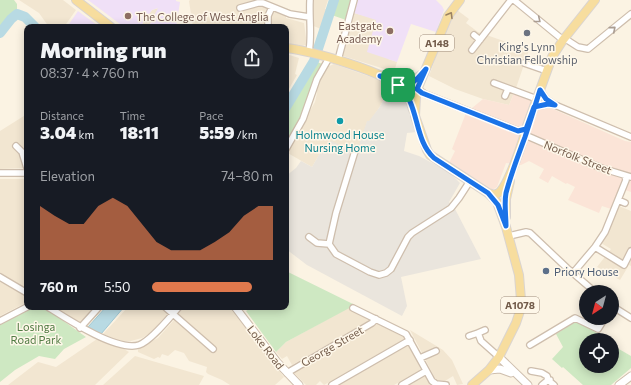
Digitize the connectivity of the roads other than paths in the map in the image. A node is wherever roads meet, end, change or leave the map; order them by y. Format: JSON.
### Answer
{"nodes":[{"id":1,"x":76,"y":0,"type":"edge"},
{"id":2,"x":310,"y":0,"type":"edge"},
{"id":3,"x":354,"y":0,"type":"edge"},
{"id":4,"x":512,"y":0,"type":"edge"},
{"id":5,"x":459,"y":1,"type":"edge"},
{"id":6,"x":593,"y":1,"type":"edge"},
{"id":7,"x":272,"y":7,"type":"junction"},
{"id":8,"x":240,"y":8,"type":"dead end"},
{"id":9,"x":631,"y":14,"type":"edge"},
{"id":10,"x":309,"y":17,"type":"junction"},
{"id":11,"x":107,"y":24,"type":"edge"},
{"id":12,"x":268,"y":24,"type":"edge"},
{"id":13,"x":474,"y":35,"type":"dead end"},
{"id":14,"x":564,"y":39,"type":"junction"},
{"id":15,"x":480,"y":40,"type":"junction"},
{"id":16,"x":289,"y":49,"type":"edge"},
{"id":17,"x":472,"y":50,"type":"dead end"},
{"id":18,"x":309,"y":52,"type":"junction"},
{"id":19,"x":329,"y":58,"type":"junction"},
{"id":20,"x":338,"y":60,"type":"junction"},
{"id":21,"x":524,"y":63,"type":"dead end"},
{"id":22,"x":426,"y":69,"type":"junction"},
{"id":23,"x":547,"y":71,"type":"junction"},
{"id":24,"x":380,"y":76,"type":"junction"},
{"id":25,"x":494,"y":83,"type":"dead end"},
{"id":26,"x":508,"y":88,"type":"junction"},
{"id":27,"x":417,"y":89,"type":"junction"},
{"id":28,"x":540,"y":90,"type":"junction"},
{"id":29,"x":505,"y":96,"type":"dead end"},
{"id":30,"x":536,"y":103,"type":"junction"},
{"id":31,"x":555,"y":105,"type":"junction"},
{"id":32,"x":415,"y":116,"type":"junction"},
{"id":33,"x":526,"y":132,"type":"junction"},
{"id":34,"x":631,"y":137,"type":"edge"},
{"id":35,"x":289,"y":144,"type":"edge"},
{"id":36,"x":16,"y":146,"type":"dead end"},
{"id":37,"x":355,"y":151,"type":"dead end"},
{"id":38,"x":24,"y":158,"type":"edge"},
{"id":39,"x":513,"y":167,"type":"junction"},
{"id":40,"x":0,"y":173,"type":"edge"},
{"id":41,"x":24,"y":173,"type":"edge"},
{"id":42,"x":625,"y":176,"type":"junction"},
{"id":43,"x":631,"y":177,"type":"edge"},
{"id":44,"x":470,"y":181,"type":"junction"},
{"id":45,"x":488,"y":193,"type":"junction"},
{"id":46,"x":618,"y":200,"type":"junction"},
{"id":47,"x":625,"y":203,"type":"dead end"},
{"id":48,"x":506,"y":226,"type":"junction"},
{"id":49,"x":509,"y":236,"type":"junction"},
{"id":50,"x":309,"y":238,"type":"dead end"},
{"id":51,"x":328,"y":244,"type":"junction"},
{"id":52,"x":595,"y":247,"type":"junction"},
{"id":53,"x":631,"y":251,"type":"edge"},
{"id":54,"x":572,"y":273,"type":"junction"},
{"id":55,"x":0,"y":277,"type":"edge"},
{"id":56,"x":587,"y":285,"type":"edge"},
{"id":57,"x":24,"y":291,"type":"edge"},
{"id":58,"x":353,"y":308,"type":"dead end"},
{"id":59,"x":24,"y":309,"type":"edge"},
{"id":60,"x":53,"y":310,"type":"edge"},
{"id":61,"x":96,"y":310,"type":"edge"},
{"id":62,"x":168,"y":310,"type":"edge"},
{"id":63,"x":176,"y":310,"type":"edge"},
{"id":64,"x":237,"y":310,"type":"edge"},
{"id":65,"x":619,"y":310,"type":"edge"},
{"id":66,"x":173,"y":314,"type":"junction"},
{"id":67,"x":631,"y":318,"type":"edge"},
{"id":68,"x":376,"y":319,"type":"junction"},
{"id":69,"x":579,"y":320,"type":"edge"},
{"id":70,"x":0,"y":321,"type":"edge"},
{"id":71,"x":590,"y":325,"type":"edge"},
{"id":72,"x":600,"y":325,"type":"edge"},
{"id":73,"x":80,"y":328,"type":"junction"},
{"id":74,"x":485,"y":330,"type":"dead end"},
{"id":75,"x":478,"y":333,"type":"junction"},
{"id":76,"x":469,"y":336,"type":"dead end"},
{"id":77,"x":410,"y":340,"type":"junction"},
{"id":78,"x":530,"y":345,"type":"dead end"},
{"id":79,"x":213,"y":350,"type":"dead end"},
{"id":80,"x":436,"y":351,"type":"dead end"},
{"id":81,"x":499,"y":357,"type":"junction"},
{"id":82,"x":420,"y":358,"type":"junction"},
{"id":83,"x":489,"y":370,"type":"junction"},
{"id":84,"x":426,"y":371,"type":"junction"},
{"id":85,"x":531,"y":371,"type":"dead end"},
{"id":86,"x":287,"y":373,"type":"junction"},
{"id":87,"x":631,"y":376,"type":"edge"},
{"id":88,"x":518,"y":377,"type":"junction"},
{"id":89,"x":551,"y":382,"type":"edge"},
{"id":90,"x":299,"y":385,"type":"edge"},
{"id":91,"x":332,"y":385,"type":"edge"},
{"id":92,"x":402,"y":385,"type":"edge"},
{"id":93,"x":446,"y":385,"type":"edge"},
{"id":94,"x":472,"y":385,"type":"edge"},
{"id":95,"x":528,"y":385,"type":"edge"},
{"id":96,"x":542,"y":385,"type":"edge"},
{"id":97,"x":619,"y":385,"type":"edge"}],
"edges":[{"from":1,"to":11,"type":"main road"},
{"from":2,"to":10,"type":"street"},
{"from":3,"to":20,"type":"street"},
{"from":4,"to":14,"type":"street","one_way":true},
{"from":4,"to":15,"type":"street"},
{"from":22,"to":5,"type":"main road","number":"A148","one_way":true},
{"from":6,"to":14,"type":"main road"},
{"from":7,"to":8,"type":"street"},
{"from":7,"to":10,"type":"street"},
{"from":7,"to":12,"type":"street"},
{"from":14,"to":9,"type":"street","one_way":true},
{"from":10,"to":18,"type":"street"},
{"from":13,"to":15,"type":"street"},
{"from":14,"to":23,"type":"main road"},
{"from":15,"to":17,"type":"street"},
{"from":16,"to":18,"type":"main road","number":"A148"},
{"from":18,"to":19,"type":"main road","number":"A148"},
{"from":19,"to":20,"type":"main road","number":"A148"},
{"from":19,"to":35,"type":"street"},
{"from":20,"to":24,"type":"main road","number":"A148"},
{"from":21,"to":23,"type":"street"},
{"from":22,"to":24,"type":"main road","number":"A148"},
{"from":22,"to":27,"type":"main road","number":"A148"},
{"from":23,"to":28,"type":"main road"},
{"from":24,"to":32,"type":"main road","number":"A148"},
{"from":25,"to":26,"type":"street"},
{"from":26,"to":29,"type":"street"},
{"from":26,"to":30,"type":"street"},
{"from":27,"to":32,"type":"main road","number":"A148"},
{"from":27,"to":33,"type":"street","name":"Norfolk Street"},
{"from":28,"to":30,"type":"main road"},
{"from":28,"to":31,"type":"street"},
{"from":30,"to":31,"type":"street"},
{"from":30,"to":33,"type":"main road"},
{"from":31,"to":34,"type":"street"},
{"from":32,"to":44,"type":"main road","number":"A148"},
{"from":33,"to":39,"type":"main road"},
{"from":33,"to":42,"type":"street","name":"Norfolk Street"},
{"from":36,"to":38,"type":"street"},
{"from":37,"to":51,"type":"street"},
{"from":39,"to":45,"type":"main road"},
{"from":39,"to":48,"type":"main road"},
{"from":40,"to":41,"type":"street"},
{"from":42,"to":43,"type":"street","name":"Norfolk Street"},
{"from":42,"to":46,"type":"street"},
{"from":44,"to":45,"type":"main road","number":"A148"},
{"from":44,"to":51,"type":"street"},
{"from":45,"to":48,"type":"main road","number":"A1078"},
{"from":46,"to":47,"type":"street"},
{"from":46,"to":52,"type":"street"},
{"from":48,"to":49,"type":"main road","number":"A1078"},
{"from":49,"to":54,"type":"street"},
{"from":49,"to":81,"type":"main road","number":"A1078"},
{"from":50,"to":51,"type":"street"},
{"from":52,"to":53,"type":"street"},
{"from":52,"to":54,"type":"street"},
{"from":54,"to":56,"type":"street"},
{"from":55,"to":57,"type":"street"},
{"from":58,"to":68,"type":"street"},
{"from":59,"to":70,"type":"street"},
{"from":60,"to":73,"type":"street"},
{"from":61,"to":73,"type":"street"},
{"from":62,"to":66,"type":"street"},
{"from":63,"to":66,"type":"street"},
{"from":64,"to":86,"type":"street","name":"Loke Road"},
{"from":65,"to":67,"type":"street"},
{"from":66,"to":73,"type":"street"},
{"from":66,"to":79,"type":"street"},
{"from":68,"to":77,"type":"street"},
{"from":68,"to":86,"type":"street","name":"George Street"},
{"from":69,"to":78,"type":"street"},
{"from":71,"to":72,"type":"street"},
{"from":74,"to":75,"type":"street"},
{"from":75,"to":76,"type":"street"},
{"from":75,"to":81,"type":"street"},
{"from":77,"to":82,"type":"street"},
{"from":77,"to":91,"type":"street"},
{"from":80,"to":82,"type":"street"},
{"from":81,"to":83,"type":"main road","number":"A1078"},
{"from":81,"to":88,"type":"street"},
{"from":82,"to":84,"type":"street"},
{"from":83,"to":88,"type":"street"},
{"from":83,"to":94,"type":"main road","number":"A1078"},
{"from":84,"to":92,"type":"street"},
{"from":84,"to":93,"type":"street"},
{"from":85,"to":89,"type":"street"},
{"from":86,"to":90,"type":"street","name":"Loke Road"},
{"from":87,"to":97,"type":"street"},
{"from":88,"to":95,"type":"street"},
{"from":89,"to":96,"type":"street"}]}
